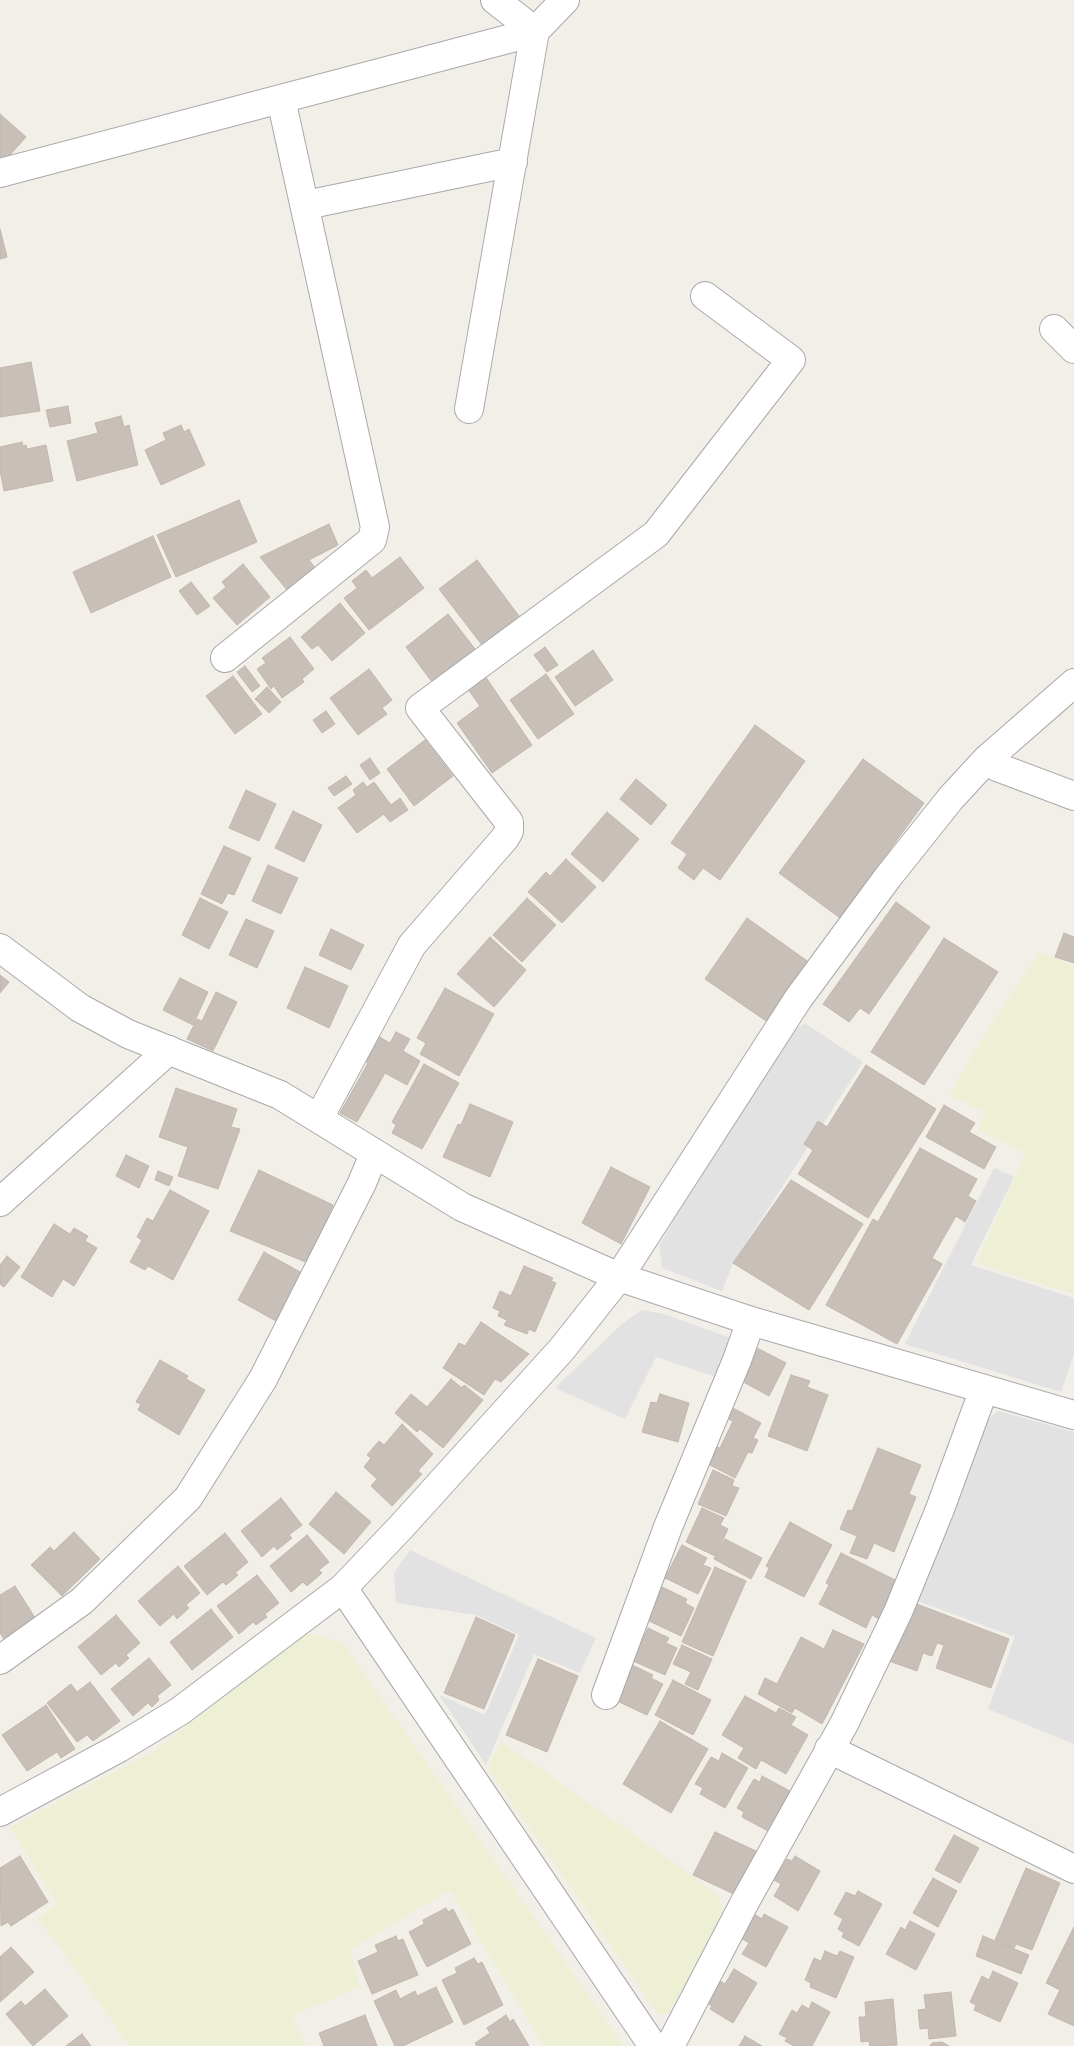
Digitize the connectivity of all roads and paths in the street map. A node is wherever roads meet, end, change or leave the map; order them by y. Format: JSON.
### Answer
{"nodes":[{"id":1,"x":495,"y":0,"type":"edge"},
{"id":2,"x":565,"y":0,"type":"edge"},
{"id":3,"x":535,"y":31,"type":"junction"},
{"id":4,"x":281,"y":99,"type":"junction"},
{"id":5,"x":513,"y":162,"type":"junction"},
{"id":6,"x":0,"y":173,"type":"edge"},
{"id":7,"x":306,"y":205,"type":"junction"},
{"id":8,"x":705,"y":296,"type":"dead end"},
{"id":9,"x":1054,"y":329,"type":"dead end"},
{"id":10,"x":1074,"y":349,"type":"edge"},
{"id":11,"x":469,"y":409,"type":"dead end"},
{"id":12,"x":225,"y":658,"type":"dead end"},
{"id":13,"x":1074,"y":683,"type":"edge"},
{"id":14,"x":987,"y":759,"type":"junction"},
{"id":15,"x":1074,"y":796,"type":"edge"},
{"id":16,"x":0,"y":948,"type":"edge"},
{"id":17,"x":169,"y":1050,"type":"junction"},
{"id":18,"x":319,"y":1118,"type":"junction"},
{"id":19,"x":374,"y":1154,"type":"junction"},
{"id":20,"x":0,"y":1202,"type":"edge"},
{"id":21,"x":619,"y":1277,"type":"junction"},
{"id":22,"x":751,"y":1320,"type":"junction"},
{"id":23,"x":984,"y":1389,"type":"junction"},
{"id":24,"x":1074,"y":1415,"type":"edge"},
{"id":25,"x":343,"y":1588,"type":"junction"},
{"id":26,"x":0,"y":1660,"type":"edge"},
{"id":27,"x":606,"y":1695,"type":"dead end"},
{"id":28,"x":829,"y":1749,"type":"junction"},
{"id":29,"x":0,"y":1812,"type":"edge"},
{"id":30,"x":1074,"y":1869,"type":"edge"},
{"id":31,"x":653,"y":2046,"type":"edge"},
{"id":32,"x":670,"y":2046,"type":"edge"}],
"edges":[{"from":1,"to":3,"type":"street"},
{"from":2,"to":3,"type":"street"},
{"from":3,"to":4,"type":"street"},
{"from":3,"to":5,"type":"street"},
{"from":4,"to":6,"type":"street"},
{"from":4,"to":7,"type":"street"},
{"from":5,"to":7,"type":"street"},
{"from":5,"to":11,"type":"street"},
{"from":7,"to":12,"type":"street"},
{"from":8,"to":18,"type":"street"},
{"from":9,"to":10,"type":"street"},
{"from":13,"to":14,"type":"street"},
{"from":14,"to":15,"type":"street"},
{"from":14,"to":21,"type":"street"},
{"from":16,"to":17,"type":"street"},
{"from":17,"to":18,"type":"street"},
{"from":17,"to":20,"type":"street"},
{"from":18,"to":19,"type":"street"},
{"from":19,"to":21,"type":"street"},
{"from":19,"to":26,"type":"street"},
{"from":21,"to":22,"type":"street"},
{"from":21,"to":25,"type":"street"},
{"from":22,"to":23,"type":"street"},
{"from":22,"to":27,"type":"street"},
{"from":23,"to":24,"type":"street"},
{"from":23,"to":28,"type":"street"},
{"from":25,"to":29,"type":"street"},
{"from":25,"to":31,"type":"street"},
{"from":28,"to":30,"type":"street"},
{"from":28,"to":32,"type":"street"}]}
